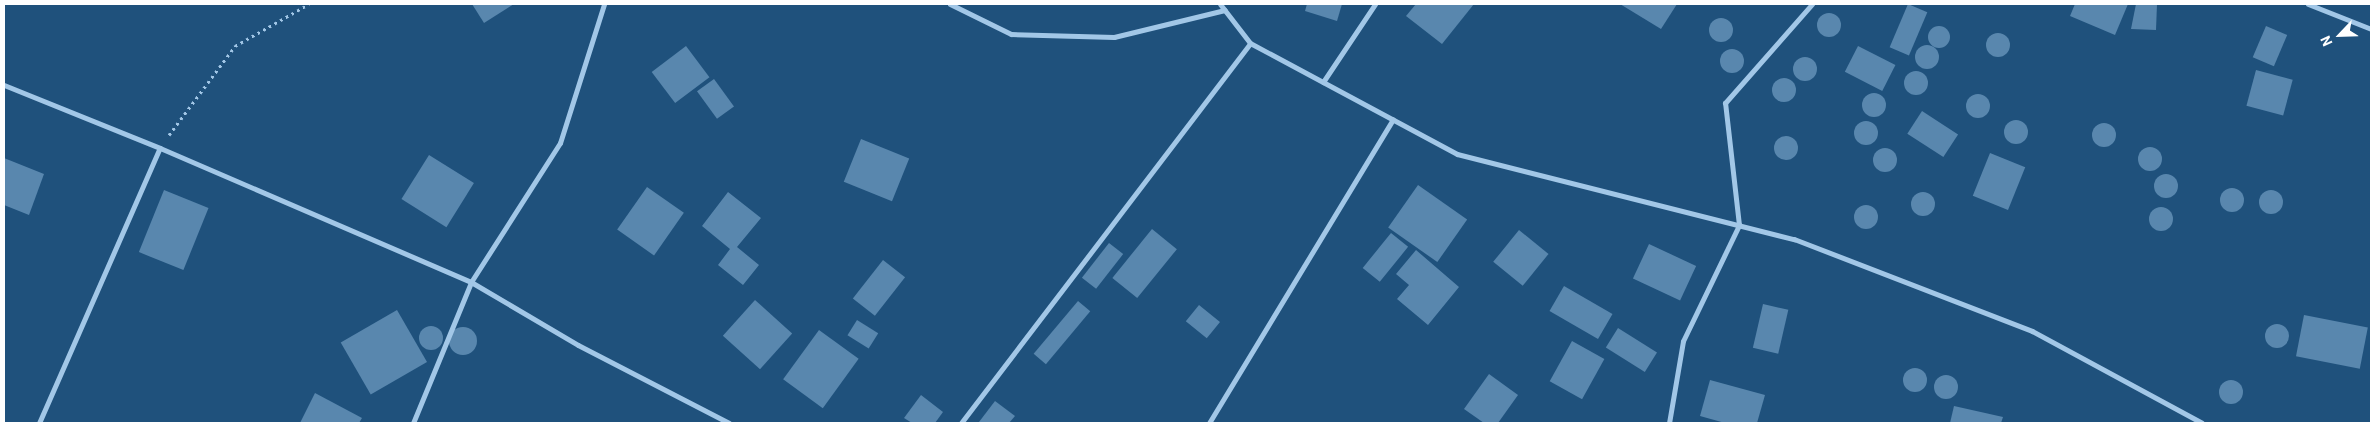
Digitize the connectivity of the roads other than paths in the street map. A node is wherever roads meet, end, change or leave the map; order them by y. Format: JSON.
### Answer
{"nodes":[{"id":1,"x":604,"y":4,"type":"edge"},
{"id":2,"x":950,"y":4,"type":"edge"},
{"id":3,"x":1220,"y":4,"type":"edge"},
{"id":4,"x":1375,"y":4,"type":"edge"},
{"id":5,"x":1812,"y":4,"type":"edge"},
{"id":6,"x":2308,"y":4,"type":"edge"},
{"id":7,"x":1225,"y":10,"type":"junction"},
{"id":8,"x":2371,"y":29,"type":"edge"},
{"id":9,"x":1250,"y":43,"type":"junction"},
{"id":10,"x":1323,"y":82,"type":"junction"},
{"id":11,"x":4,"y":85,"type":"edge"},
{"id":12,"x":1392,"y":119,"type":"junction"},
{"id":13,"x":160,"y":148,"type":"junction"},
{"id":14,"x":1739,"y":225,"type":"junction"},
{"id":15,"x":470,"y":282,"type":"junction"},
{"id":16,"x":39,"y":423,"type":"edge"},
{"id":17,"x":413,"y":423,"type":"edge"},
{"id":18,"x":729,"y":423,"type":"edge"},
{"id":19,"x":961,"y":423,"type":"edge"},
{"id":20,"x":1209,"y":423,"type":"edge"},
{"id":21,"x":1670,"y":423,"type":"edge"},
{"id":22,"x":2202,"y":423,"type":"edge"}],
"edges":[{"from":1,"to":15,"type":"street"},
{"from":2,"to":7,"type":"street"},
{"from":3,"to":7,"type":"street"},
{"from":4,"to":10,"type":"street"},
{"from":5,"to":14,"type":"street"},
{"from":6,"to":8,"type":"street"},
{"from":7,"to":9,"type":"street"},
{"from":9,"to":10,"type":"street"},
{"from":9,"to":19,"type":"street"},
{"from":10,"to":12,"type":"street"},
{"from":11,"to":13,"type":"street"},
{"from":12,"to":14,"type":"street"},
{"from":12,"to":20,"type":"street"},
{"from":13,"to":15,"type":"street"},
{"from":13,"to":16,"type":"street"},
{"from":14,"to":21,"type":"street"},
{"from":14,"to":22,"type":"street"},
{"from":15,"to":17,"type":"street"},
{"from":15,"to":18,"type":"street"}]}
